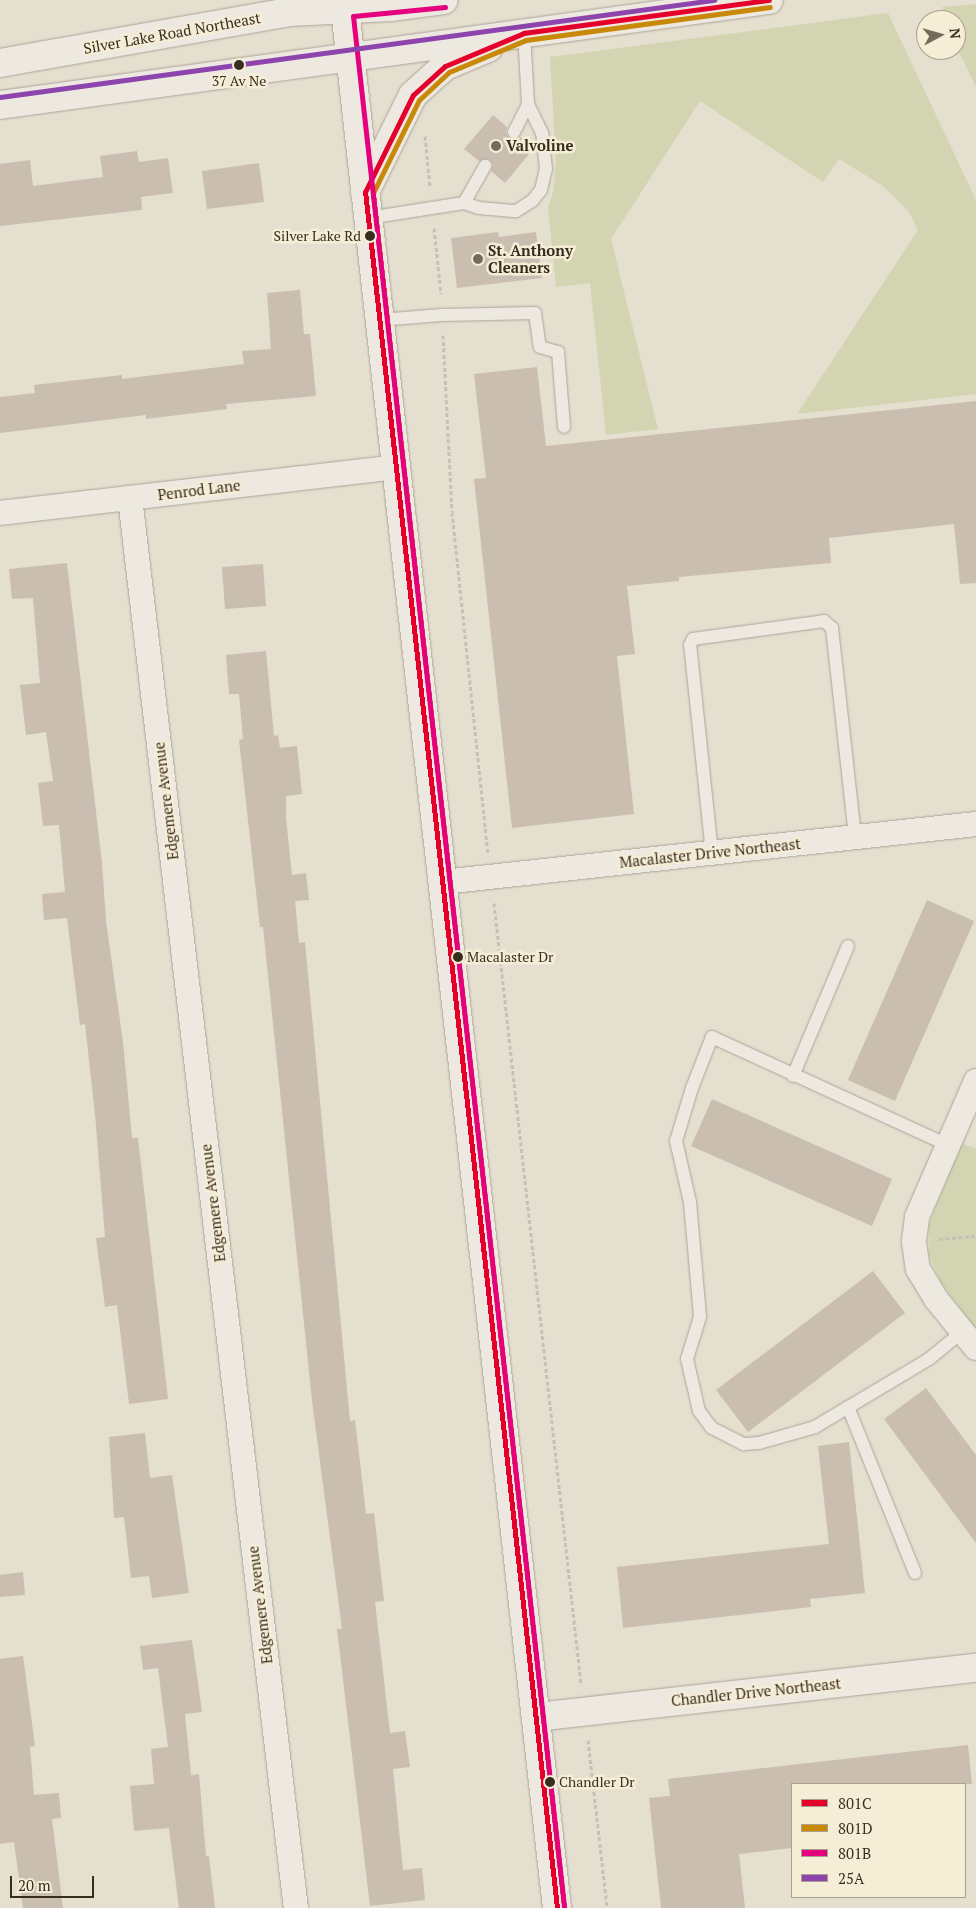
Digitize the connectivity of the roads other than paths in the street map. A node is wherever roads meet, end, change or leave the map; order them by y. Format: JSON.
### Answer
{"nodes":[{"id":1,"x":444,"y":0,"type":"edge"},
{"id":2,"x":769,"y":0,"type":"edge"},
{"id":3,"x":345,"y":5,"type":"edge"},
{"id":4,"x":524,"y":33,"type":"junction"},
{"id":5,"x":350,"y":57,"type":"junction"},
{"id":6,"x":0,"y":63,"type":"edge"},
{"id":7,"x":528,"y":104,"type":"junction"},
{"id":8,"x":0,"y":105,"type":"edge"},
{"id":9,"x":514,"y":132,"type":"dead end"},
{"id":10,"x":485,"y":166,"type":"dead end"},
{"id":11,"x":365,"y":192,"type":"junction"},
{"id":12,"x":464,"y":203,"type":"junction"},
{"id":13,"x":368,"y":218,"type":"junction"},
{"id":14,"x":380,"y":320,"type":"junction"},
{"id":15,"x":564,"y":427,"type":"dead end"},
{"id":16,"x":397,"y":467,"type":"junction"},
{"id":17,"x":130,"y":498,"type":"junction"},
{"id":18,"x":0,"y":513,"type":"edge"},
{"id":19,"x":976,"y":824,"type":"edge"},
{"id":20,"x":854,"y":837,"type":"junction"},
{"id":21,"x":712,"y":852,"type":"junction"},
{"id":22,"x":443,"y":882,"type":"junction"},
{"id":23,"x":848,"y":946,"type":"dead end"},
{"id":24,"x":793,"y":1076,"type":"junction"},
{"id":25,"x":976,"y":1081,"type":"edge"},
{"id":26,"x":950,"y":1146,"type":"junction"},
{"id":27,"x":969,"y":1340,"type":"edge"},
{"id":28,"x":848,"y":1407,"type":"junction"},
{"id":29,"x":916,"y":1573,"type":"dead end"},
{"id":30,"x":976,"y":1668,"type":"edge"},
{"id":31,"x":536,"y":1717,"type":"junction"},
{"id":32,"x":296,"y":1908,"type":"edge"},
{"id":33,"x":557,"y":1908,"type":"edge"}],
"edges":[{"from":1,"to":3,"type":"main road","name":"Silver Lake Road Northeast"},
{"from":2,"to":4,"type":"main road"},
{"from":3,"to":5,"type":"main road"},
{"from":3,"to":6,"type":"main road","name":"Silver Lake Road Northeast"},
{"from":4,"to":5,"type":"main road"},
{"from":4,"to":7,"type":"lane"},
{"from":4,"to":11,"type":"main road"},
{"from":5,"to":8,"type":"main road"},
{"from":5,"to":11,"type":"main road"},
{"from":7,"to":9,"type":"lane"},
{"from":7,"to":12,"type":"lane"},
{"from":10,"to":12,"type":"lane"},
{"from":11,"to":13,"type":"main road"},
{"from":12,"to":13,"type":"lane"},
{"from":13,"to":14,"type":"main road"},
{"from":14,"to":15,"type":"lane"},
{"from":14,"to":16,"type":"main road"},
{"from":16,"to":17,"type":"street","name":"Penrod Lane"},
{"from":16,"to":22,"type":"main road"},
{"from":17,"to":18,"type":"street","name":"Penrod Lane"},
{"from":17,"to":32,"type":"street","name":"Edgemere Avenue"},
{"from":19,"to":20,"type":"street","name":"Macalaster Drive Northeast"},
{"from":20,"to":21,"type":"street","name":"Macalaster Drive Northeast"},
{"from":20,"to":21,"type":"lane"},
{"from":21,"to":22,"type":"street","name":"Macalaster Drive Northeast"},
{"from":22,"to":31,"type":"main road"},
{"from":23,"to":24,"type":"lane"},
{"from":24,"to":26,"type":"lane"},
{"from":24,"to":28,"type":"lane"},
{"from":25,"to":26,"type":"street"},
{"from":26,"to":27,"type":"street"},
{"from":27,"to":28,"type":"lane"},
{"from":28,"to":29,"type":"lane"},
{"from":30,"to":31,"type":"main road","name":"Chandler Drive Northeast"},
{"from":31,"to":33,"type":"main road"}]}
